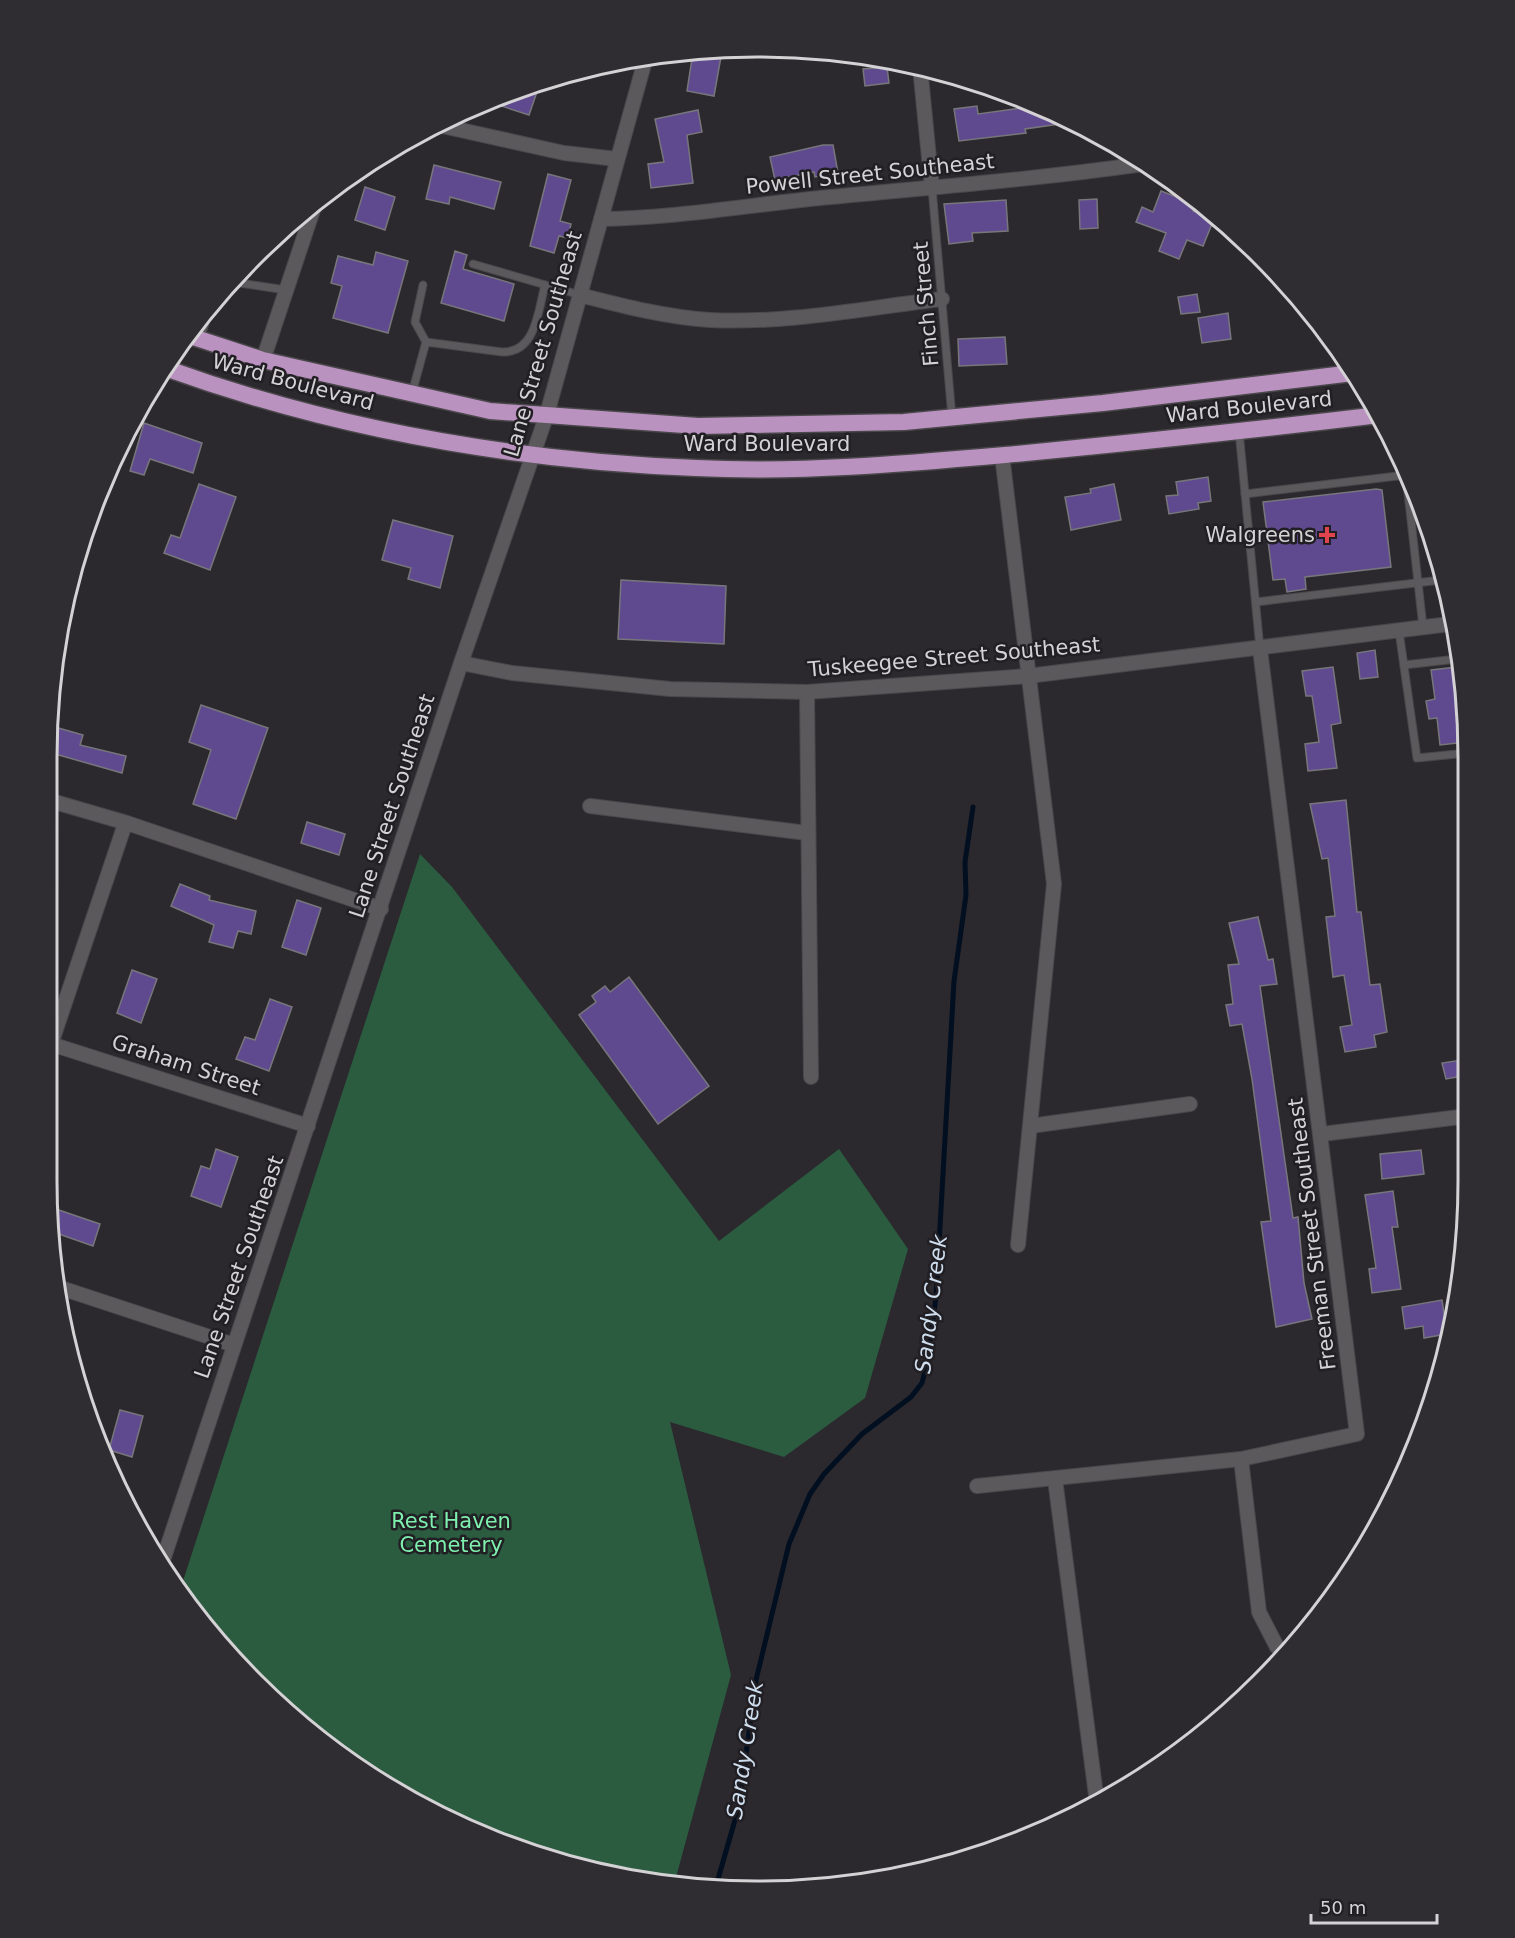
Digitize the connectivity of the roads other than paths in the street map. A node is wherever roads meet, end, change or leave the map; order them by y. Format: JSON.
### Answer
{"nodes":[{"id":1,"x":643,"y":67,"type":"edge"},
{"id":2,"x":921,"y":77,"type":"edge"},
{"id":3,"x":451,"y":128,"type":"edge"},
{"id":4,"x":617,"y":159,"type":"junction"},
{"id":5,"x":1131,"y":165,"type":"edge"},
{"id":6,"x":932,"y":188,"type":"junction"},
{"id":7,"x":601,"y":219,"type":"junction"},
{"id":8,"x":310,"y":220,"type":"edge"},
{"id":9,"x":473,"y":264,"type":"dead end"},
{"id":10,"x":242,"y":283,"type":"edge"},
{"id":11,"x":423,"y":285,"type":"dead end"},
{"id":12,"x":545,"y":285,"type":"junction"},
{"id":13,"x":286,"y":290,"type":"junction"},
{"id":14,"x":580,"y":295,"type":"junction"},
{"id":15,"x":942,"y":299,"type":"junction"},
{"id":16,"x":197,"y":338,"type":"edge"},
{"id":17,"x":426,"y":342,"type":"junction"},
{"id":18,"x":263,"y":360,"type":"junction"},
{"id":19,"x":173,"y":372,"type":"edge"},
{"id":20,"x":1344,"y":375,"type":"edge"},
{"id":21,"x":412,"y":393,"type":"junction"},
{"id":22,"x":547,"y":414,"type":"junction"},
{"id":23,"x":1369,"y":416,"type":"edge"},
{"id":24,"x":952,"y":417,"type":"junction"},
{"id":25,"x":1239,"y":431,"type":"junction"},
{"id":26,"x":534,"y":453,"type":"junction"},
{"id":27,"x":1002,"y":455,"type":"junction"},
{"id":28,"x":1399,"y":476,"type":"edge"},
{"id":29,"x":1245,"y":494,"type":"junction"},
{"id":30,"x":1409,"y":499,"type":"edge"},
{"id":31,"x":1435,"y":581,"type":"edge"},
{"id":32,"x":1418,"y":583,"type":"junction"},
{"id":33,"x":1256,"y":603,"type":"junction"},
{"id":34,"x":1446,"y":625,"type":"edge"},
{"id":35,"x":1423,"y":628,"type":"junction"},
{"id":36,"x":1399,"y":631,"type":"junction"},
{"id":37,"x":1260,"y":649,"type":"junction"},
{"id":38,"x":1451,"y":660,"type":"edge"},
{"id":39,"x":461,"y":663,"type":"junction"},
{"id":40,"x":1404,"y":665,"type":"junction"},
{"id":41,"x":1028,"y":676,"type":"junction"},
{"id":42,"x":807,"y":692,"type":"junction"},
{"id":43,"x":1458,"y":754,"type":"edge"},
{"id":44,"x":57,"y":803,"type":"edge"},
{"id":45,"x":590,"y":806,"type":"dead end"},
{"id":46,"x":125,"y":824,"type":"junction"},
{"id":47,"x":807,"y":833,"type":"junction"},
{"id":48,"x":381,"y":909,"type":"junction"},
{"id":49,"x":57,"y":1026,"type":"edge"},
{"id":50,"x":57,"y":1052,"type":"edge"},
{"id":51,"x":811,"y":1077,"type":"dead end"},
{"id":52,"x":1190,"y":1104,"type":"dead end"},
{"id":53,"x":1458,"y":1117,"type":"edge"},
{"id":54,"x":308,"y":1126,"type":"junction"},
{"id":55,"x":1030,"y":1126,"type":"junction"},
{"id":56,"x":1322,"y":1134,"type":"junction"},
{"id":57,"x":1018,"y":1245,"type":"dead end"},
{"id":58,"x":66,"y":1290,"type":"edge"},
{"id":59,"x":234,"y":1345,"type":"junction"},
{"id":60,"x":1241,"y":1459,"type":"junction"},
{"id":61,"x":1055,"y":1479,"type":"junction"},
{"id":62,"x":977,"y":1486,"type":"dead end"},
{"id":63,"x":165,"y":1554,"type":"edge"},
{"id":64,"x":1277,"y":1647,"type":"dead end"},
{"id":65,"x":1096,"y":1794,"type":"edge"}],
"edges":[{"from":1,"to":4,"type":"street","name":"Lane Street Southeast"},
{"from":2,"to":6,"type":"street"},
{"from":3,"to":4,"type":"street"},
{"from":4,"to":7,"type":"street","name":"Lane Street Southeast"},
{"from":5,"to":6,"type":"street","name":"Powell Street Southeast"},
{"from":6,"to":7,"type":"street","name":"Powell Street Southeast"},
{"from":6,"to":15,"type":"lane","name":"Finch Street"},
{"from":7,"to":14,"type":"street","name":"Lane Street Southeast"},
{"from":8,"to":13,"type":"street"},
{"from":9,"to":12,"type":"lane"},
{"from":10,"to":13,"type":"lane"},
{"from":11,"to":17,"type":"lane"},
{"from":12,"to":14,"type":"lane"},
{"from":12,"to":17,"type":"lane"},
{"from":13,"to":18,"type":"street"},
{"from":14,"to":15,"type":"street"},
{"from":14,"to":22,"type":"street","name":"Lane Street Southeast"},
{"from":15,"to":24,"type":"lane","name":"Finch Street"},
{"from":16,"to":18,"type":"highway","name":"Ward Boulevard"},
{"from":17,"to":21,"type":"lane"},
{"from":18,"to":21,"type":"highway","name":"Ward Boulevard"},
{"from":19,"to":26,"type":"highway","name":"Ward Boulevard"},
{"from":20,"to":24,"type":"highway","name":"Ward Boulevard"},
{"from":21,"to":22,"type":"highway","name":"Ward Boulevard"},
{"from":22,"to":24,"type":"highway","name":"Ward Boulevard"},
{"from":22,"to":26,"type":"street","name":"Lane Street Southeast"},
{"from":23,"to":25,"type":"highway","name":"Ward Boulevard"},
{"from":25,"to":27,"type":"highway","name":"Ward Boulevard"},
{"from":25,"to":29,"type":"lane"},
{"from":26,"to":27,"type":"highway","name":"Ward Boulevard"},
{"from":26,"to":39,"type":"street","name":"Lane Street Southeast"},
{"from":27,"to":41,"type":"street"},
{"from":28,"to":29,"type":"lane"},
{"from":29,"to":33,"type":"lane"},
{"from":30,"to":32,"type":"lane"},
{"from":31,"to":32,"type":"lane"},
{"from":32,"to":33,"type":"lane"},
{"from":32,"to":35,"type":"lane"},
{"from":33,"to":37,"type":"lane"},
{"from":34,"to":35,"type":"street","name":"Tuskeegee Street Southeast"},
{"from":35,"to":36,"type":"street","name":"Tuskeegee Street Southeast"},
{"from":36,"to":37,"type":"street","name":"Tuskeegee Street Southeast"},
{"from":36,"to":40,"type":"lane"},
{"from":37,"to":41,"type":"street","name":"Tuskeegee Street Southeast"},
{"from":37,"to":56,"type":"street","name":"Freeman Street Southeast"},
{"from":38,"to":40,"type":"lane"},
{"from":39,"to":42,"type":"street","name":"Tuskeegee Street Southeast"},
{"from":39,"to":48,"type":"street","name":"Lane Street Southeast"},
{"from":40,"to":43,"type":"lane"},
{"from":41,"to":42,"type":"street","name":"Tuskeegee Street Southeast"},
{"from":41,"to":55,"type":"street"},
{"from":42,"to":47,"type":"street"},
{"from":44,"to":46,"type":"street"},
{"from":45,"to":47,"type":"street"},
{"from":46,"to":48,"type":"street"},
{"from":46,"to":49,"type":"street"},
{"from":47,"to":51,"type":"street"},
{"from":48,"to":54,"type":"street","name":"Lane Street Southeast"},
{"from":50,"to":54,"type":"street","name":"Graham Street"},
{"from":52,"to":55,"type":"street"},
{"from":53,"to":56,"type":"street"},
{"from":54,"to":59,"type":"street","name":"Lane Street Southeast"},
{"from":55,"to":57,"type":"street"},
{"from":56,"to":60,"type":"street","name":"Freeman Street Southeast"},
{"from":58,"to":59,"type":"street"},
{"from":59,"to":63,"type":"street","name":"Lane Street Southeast"},
{"from":60,"to":61,"type":"street","name":"Freeman Street Southeast"},
{"from":60,"to":64,"type":"street"},
{"from":61,"to":62,"type":"street","name":"Freeman Street Southeast"},
{"from":61,"to":65,"type":"street"}]}
